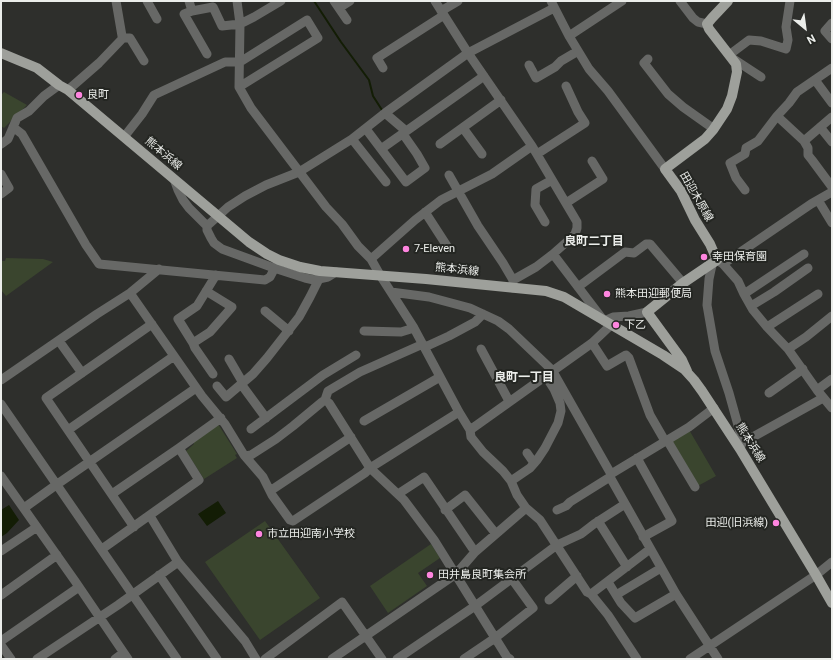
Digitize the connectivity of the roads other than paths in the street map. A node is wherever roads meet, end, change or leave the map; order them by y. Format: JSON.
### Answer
{"nodes":[{"id":1,"x":116,"y":1,"type":"edge"},
{"id":2,"x":147,"y":1,"type":"edge"},
{"id":3,"x":189,"y":1,"type":"edge"},
{"id":4,"x":237,"y":1,"type":"edge"},
{"id":5,"x":281,"y":1,"type":"edge"},
{"id":6,"x":350,"y":1,"type":"edge"},
{"id":7,"x":435,"y":1,"type":"edge"},
{"id":8,"x":458,"y":1,"type":"edge"},
{"id":9,"x":622,"y":1,"type":"edge"},
{"id":10,"x":680,"y":1,"type":"edge"},
{"id":11,"x":728,"y":1,"type":"edge"},
{"id":12,"x":790,"y":1,"type":"edge"},
{"id":13,"x":213,"y":4,"type":"edge"},
{"id":14,"x":552,"y":4,"type":"edge"},
{"id":15,"x":337,"y":5,"type":"edge"},
{"id":16,"x":192,"y":11,"type":"junction"},
{"id":17,"x":442,"y":13,"type":"junction"},
{"id":18,"x":157,"y":19,"type":"dead end"},
{"id":19,"x":347,"y":20,"type":"dead end"},
{"id":20,"x":832,"y":23,"type":"edge"},
{"id":21,"x":240,"y":24,"type":"junction"},
{"id":22,"x":707,"y":24,"type":"junction"},
{"id":23,"x":569,"y":36,"type":"junction"},
{"id":24,"x":123,"y":38,"type":"junction"},
{"id":25,"x":832,"y":39,"type":"edge"},
{"id":26,"x":578,"y":51,"type":"junction"},
{"id":27,"x":1,"y":53,"type":"edge"},
{"id":28,"x":468,"y":53,"type":"junction"},
{"id":29,"x":207,"y":54,"type":"dead end"},
{"id":30,"x":731,"y":56,"type":"junction"},
{"id":31,"x":648,"y":59,"type":"dead end"},
{"id":32,"x":144,"y":61,"type":"dead end"},
{"id":33,"x":240,"y":62,"type":"junction"},
{"id":34,"x":529,"y":65,"type":"dead end"},
{"id":35,"x":383,"y":68,"type":"dead end"},
{"id":36,"x":832,"y":68,"type":"edge"},
{"id":37,"x":484,"y":76,"type":"junction"},
{"id":38,"x":761,"y":77,"type":"dead end"},
{"id":39,"x":815,"y":80,"type":"junction"},
{"id":40,"x":566,"y":86,"type":"dead end"},
{"id":41,"x":63,"y":87,"type":"junction"},
{"id":42,"x":239,"y":87,"type":"junction"},
{"id":43,"x":501,"y":100,"type":"junction"},
{"id":44,"x":832,"y":103,"type":"edge"},
{"id":45,"x":385,"y":113,"type":"junction"},
{"id":46,"x":777,"y":116,"type":"junction"},
{"id":47,"x":832,"y":117,"type":"edge"},
{"id":48,"x":13,"y":127,"type":"junction"},
{"id":49,"x":820,"y":127,"type":"junction"},
{"id":50,"x":366,"y":128,"type":"junction"},
{"id":51,"x":463,"y":128,"type":"junction"},
{"id":52,"x":714,"y":129,"type":"junction"},
{"id":53,"x":405,"y":132,"type":"junction"},
{"id":54,"x":124,"y":137,"type":"junction"},
{"id":55,"x":352,"y":139,"type":"junction"},
{"id":56,"x":804,"y":141,"type":"junction"},
{"id":57,"x":832,"y":142,"type":"edge"},
{"id":58,"x":1,"y":144,"type":"edge"},
{"id":59,"x":440,"y":144,"type":"dead end"},
{"id":60,"x":381,"y":149,"type":"junction"},
{"id":61,"x":535,"y":150,"type":"junction"},
{"id":62,"x":482,"y":154,"type":"dead end"},
{"id":63,"x":592,"y":161,"type":"dead end"},
{"id":64,"x":665,"y":169,"type":"junction"},
{"id":65,"x":299,"y":172,"type":"junction"},
{"id":66,"x":1,"y":174,"type":"edge"},
{"id":67,"x":449,"y":174,"type":"dead end"},
{"id":68,"x":174,"y":179,"type":"junction"},
{"id":69,"x":552,"y":180,"type":"junction"},
{"id":70,"x":386,"y":182,"type":"dead end"},
{"id":71,"x":832,"y":188,"type":"edge"},
{"id":72,"x":746,"y":190,"type":"dead end"},
{"id":73,"x":458,"y":191,"type":"junction"},
{"id":74,"x":832,"y":192,"type":"edge"},
{"id":75,"x":1,"y":194,"type":"edge"},
{"id":76,"x":818,"y":200,"type":"junction"},
{"id":77,"x":566,"y":203,"type":"junction"},
{"id":78,"x":425,"y":212,"type":"junction"},
{"id":79,"x":218,"y":215,"type":"junction"},
{"id":80,"x":545,"y":222,"type":"dead end"},
{"id":81,"x":832,"y":223,"type":"edge"},
{"id":82,"x":207,"y":226,"type":"junction"},
{"id":83,"x":447,"y":246,"type":"dead end"},
{"id":84,"x":553,"y":254,"type":"junction"},
{"id":85,"x":804,"y":254,"type":"dead end"},
{"id":86,"x":371,"y":259,"type":"junction"},
{"id":87,"x":717,"y":263,"type":"junction"},
{"id":88,"x":276,"y":264,"type":"junction"},
{"id":89,"x":808,"y":268,"type":"dead end"},
{"id":90,"x":159,"y":269,"type":"junction"},
{"id":91,"x":336,"y":272,"type":"junction"},
{"id":92,"x":216,"y":275,"type":"junction"},
{"id":93,"x":380,"y":276,"type":"junction"},
{"id":94,"x":318,"y":279,"type":"junction"},
{"id":95,"x":513,"y":284,"type":"junction"},
{"id":96,"x":683,"y":284,"type":"junction"},
{"id":97,"x":578,"y":287,"type":"junction"},
{"id":98,"x":206,"y":291,"type":"junction"},
{"id":99,"x":390,"y":292,"type":"junction"},
{"id":100,"x":130,"y":293,"type":"junction"},
{"id":101,"x":744,"y":294,"type":"junction"},
{"id":102,"x":818,"y":294,"type":"dead end"},
{"id":103,"x":751,"y":306,"type":"junction"},
{"id":104,"x":265,"y":311,"type":"dead end"},
{"id":105,"x":647,"y":312,"type":"junction"},
{"id":106,"x":483,"y":314,"type":"junction"},
{"id":107,"x":832,"y":316,"type":"edge"},
{"id":108,"x":608,"y":323,"type":"junction"},
{"id":109,"x":152,"y":324,"type":"junction"},
{"id":110,"x":767,"y":327,"type":"junction"},
{"id":111,"x":414,"y":328,"type":"junction"},
{"id":112,"x":289,"y":331,"type":"junction"},
{"id":113,"x":364,"y":331,"type":"dead end"},
{"id":114,"x":59,"y":340,"type":"junction"},
{"id":115,"x":592,"y":342,"type":"junction"},
{"id":116,"x":193,"y":343,"type":"junction"},
{"id":117,"x":424,"y":346,"type":"junction"},
{"id":118,"x":481,"y":349,"type":"dead end"},
{"id":119,"x":788,"y":349,"type":"junction"},
{"id":120,"x":356,"y":355,"type":"dead end"},
{"id":121,"x":174,"y":356,"type":"junction"},
{"id":122,"x":229,"y":359,"type":"dead end"},
{"id":123,"x":803,"y":369,"type":"junction"},
{"id":124,"x":82,"y":373,"type":"junction"},
{"id":125,"x":548,"y":373,"type":"junction"},
{"id":126,"x":213,"y":374,"type":"dead end"},
{"id":127,"x":690,"y":375,"type":"junction"},
{"id":128,"x":440,"y":377,"type":"junction"},
{"id":129,"x":832,"y":379,"type":"edge"},
{"id":130,"x":1,"y":380,"type":"edge"},
{"id":131,"x":242,"y":383,"type":"junction"},
{"id":132,"x":218,"y":386,"type":"dead end"},
{"id":133,"x":196,"y":388,"type":"junction"},
{"id":134,"x":817,"y":390,"type":"junction"},
{"id":135,"x":768,"y":393,"type":"dead end"},
{"id":136,"x":824,"y":398,"type":"junction"},
{"id":137,"x":325,"y":400,"type":"junction"},
{"id":138,"x":509,"y":401,"type":"junction"},
{"id":139,"x":1,"y":404,"type":"edge"},
{"id":140,"x":714,"y":408,"type":"junction"},
{"id":141,"x":832,"y":408,"type":"edge"},
{"id":142,"x":459,"y":412,"type":"junction"},
{"id":143,"x":221,"y":418,"type":"junction"},
{"id":144,"x":266,"y":418,"type":"junction"},
{"id":145,"x":364,"y":421,"type":"dead end"},
{"id":146,"x":251,"y":429,"type":"dead end"},
{"id":147,"x":68,"y":430,"type":"junction"},
{"id":148,"x":470,"y":430,"type":"junction"},
{"id":149,"x":351,"y":437,"type":"junction"},
{"id":150,"x":666,"y":440,"type":"junction"},
{"id":151,"x":741,"y":446,"type":"junction"},
{"id":152,"x":179,"y":448,"type":"junction"},
{"id":153,"x":527,"y":453,"type":"dead end"},
{"id":154,"x":244,"y":455,"type":"junction"},
{"id":155,"x":637,"y":458,"type":"junction"},
{"id":156,"x":90,"y":461,"type":"junction"},
{"id":157,"x":534,"y":463,"type":"junction"},
{"id":158,"x":370,"y":468,"type":"junction"},
{"id":159,"x":610,"y":475,"type":"junction"},
{"id":160,"x":1,"y":476,"type":"edge"},
{"id":161,"x":511,"y":481,"type":"junction"},
{"id":162,"x":56,"y":485,"type":"junction"},
{"id":163,"x":695,"y":487,"type":"dead end"},
{"id":164,"x":270,"y":491,"type":"junction"},
{"id":165,"x":112,"y":494,"type":"junction"},
{"id":166,"x":398,"y":494,"type":"junction"},
{"id":167,"x":625,"y":504,"type":"junction"},
{"id":168,"x":24,"y":508,"type":"junction"},
{"id":169,"x":526,"y":508,"type":"junction"},
{"id":170,"x":445,"y":510,"type":"junction"},
{"id":171,"x":557,"y":510,"type":"dead end"},
{"id":172,"x":150,"y":516,"type":"junction"},
{"id":173,"x":598,"y":521,"type":"junction"},
{"id":174,"x":37,"y":527,"type":"junction"},
{"id":175,"x":134,"y":527,"type":"junction"},
{"id":176,"x":496,"y":534,"type":"junction"},
{"id":177,"x":643,"y":537,"type":"junction"},
{"id":178,"x":557,"y":545,"type":"junction"},
{"id":179,"x":102,"y":549,"type":"junction"},
{"id":180,"x":650,"y":549,"type":"junction"},
{"id":181,"x":1,"y":552,"type":"edge"},
{"id":182,"x":475,"y":552,"type":"junction"},
{"id":183,"x":57,"y":555,"type":"junction"},
{"id":184,"x":178,"y":562,"type":"junction"},
{"id":185,"x":832,"y":562,"type":"edge"},
{"id":186,"x":627,"y":567,"type":"junction"},
{"id":187,"x":661,"y":568,"type":"junction"},
{"id":188,"x":456,"y":574,"type":"junction"},
{"id":189,"x":159,"y":575,"type":"junction"},
{"id":190,"x":816,"y":575,"type":"junction"},
{"id":191,"x":576,"y":576,"type":"junction"},
{"id":192,"x":512,"y":579,"type":"junction"},
{"id":193,"x":608,"y":582,"type":"junction"},
{"id":194,"x":79,"y":587,"type":"junction"},
{"id":195,"x":591,"y":594,"type":"junction"},
{"id":196,"x":676,"y":594,"type":"junction"},
{"id":197,"x":1,"y":595,"type":"edge"},
{"id":198,"x":132,"y":595,"type":"junction"},
{"id":199,"x":616,"y":595,"type":"junction"},
{"id":200,"x":549,"y":600,"type":"dead end"},
{"id":201,"x":832,"y":603,"type":"edge"},
{"id":202,"x":475,"y":606,"type":"junction"},
{"id":203,"x":99,"y":617,"type":"junction"},
{"id":204,"x":366,"y":635,"type":"junction"},
{"id":205,"x":495,"y":638,"type":"junction"},
{"id":206,"x":1,"y":641,"type":"edge"},
{"id":207,"x":1,"y":645,"type":"edge"},
{"id":208,"x":710,"y":646,"type":"junction"},
{"id":209,"x":126,"y":656,"type":"edge"},
{"id":210,"x":11,"y":659,"type":"edge"},
{"id":211,"x":37,"y":659,"type":"edge"},
{"id":212,"x":115,"y":659,"type":"edge"},
{"id":213,"x":177,"y":659,"type":"edge"},
{"id":214,"x":217,"y":659,"type":"edge"},
{"id":215,"x":256,"y":659,"type":"edge"},
{"id":216,"x":265,"y":659,"type":"edge"},
{"id":217,"x":332,"y":659,"type":"edge"},
{"id":218,"x":382,"y":659,"type":"edge"},
{"id":219,"x":397,"y":659,"type":"edge"},
{"id":220,"x":464,"y":659,"type":"edge"},
{"id":221,"x":510,"y":659,"type":"edge"},
{"id":222,"x":637,"y":659,"type":"edge"},
{"id":223,"x":690,"y":659,"type":"edge"},
{"id":224,"x":718,"y":659,"type":"edge"}],
"edges":[{"from":1,"to":24,"type":"street"},
{"from":2,"to":18,"type":"street"},
{"from":3,"to":16,"type":"street"},
{"from":4,"to":21,"type":"street"},
{"from":5,"to":21,"type":"street"},
{"from":6,"to":15,"type":"street"},
{"from":7,"to":17,"type":"street"},
{"from":8,"to":17,"type":"street"},
{"from":9,"to":23,"type":"street"},
{"from":10,"to":22,"type":"street"},
{"from":11,"to":22,"type":"main road"},
{"from":12,"to":30,"type":"street"},
{"from":13,"to":16,"type":"street"},
{"from":13,"to":21,"type":"street"},
{"from":14,"to":23,"type":"street"},
{"from":14,"to":28,"type":"street"},
{"from":15,"to":19,"type":"street"},
{"from":16,"to":29,"type":"street"},
{"from":17,"to":28,"type":"street"},
{"from":17,"to":35,"type":"street"},
{"from":20,"to":25,"type":"street"},
{"from":21,"to":33,"type":"street"},
{"from":22,"to":30,"type":"main road","name":"田迎木原線"},
{"from":23,"to":26,"type":"street"},
{"from":24,"to":32,"type":"street"},
{"from":24,"to":41,"type":"street"},
{"from":26,"to":34,"type":"street"},
{"from":26,"to":64,"type":"street"},
{"from":27,"to":41,"type":"main road","name":"熊本浜線"},
{"from":28,"to":37,"type":"street"},
{"from":28,"to":45,"type":"street"},
{"from":30,"to":38,"type":"street"},
{"from":30,"to":52,"type":"main road","name":"田迎木原線"},
{"from":31,"to":52,"type":"street"},
{"from":33,"to":42,"type":"street"},
{"from":33,"to":42,"type":"street"},
{"from":33,"to":54,"type":"street"},
{"from":36,"to":39,"type":"street"},
{"from":37,"to":43,"type":"street"},
{"from":37,"to":53,"type":"street"},
{"from":39,"to":44,"type":"street"},
{"from":39,"to":46,"type":"street"},
{"from":40,"to":61,"type":"street"},
{"from":41,"to":48,"type":"street"},
{"from":41,"to":54,"type":"main road","name":"熊本浜線"},
{"from":42,"to":65,"type":"street"},
{"from":43,"to":51,"type":"street"},
{"from":43,"to":61,"type":"street"},
{"from":45,"to":50,"type":"street"},
{"from":45,"to":53,"type":"street"},
{"from":46,"to":56,"type":"street"},
{"from":46,"to":72,"type":"street"},
{"from":47,"to":49,"type":"street"},
{"from":48,"to":58,"type":"street"},
{"from":48,"to":90,"type":"street"},
{"from":49,"to":56,"type":"street"},
{"from":49,"to":57,"type":"street"},
{"from":50,"to":55,"type":"street"},
{"from":50,"to":60,"type":"street"},
{"from":51,"to":59,"type":"street"},
{"from":51,"to":62,"type":"street"},
{"from":52,"to":64,"type":"main road","name":"田迎木原線"},
{"from":53,"to":60,"type":"street"},
{"from":53,"to":60,"type":"street"},
{"from":54,"to":68,"type":"main road","name":"熊本浜線"},
{"from":55,"to":65,"type":"street"},
{"from":55,"to":70,"type":"street"},
{"from":56,"to":71,"type":"street"},
{"from":61,"to":69,"type":"street"},
{"from":61,"to":73,"type":"street"},
{"from":63,"to":77,"type":"street"},
{"from":64,"to":87,"type":"main road","name":"田迎木原線"},
{"from":65,"to":79,"type":"street"},
{"from":65,"to":86,"type":"street"},
{"from":66,"to":75,"type":"street"},
{"from":67,"to":73,"type":"street"},
{"from":68,"to":79,"type":"main road","name":"熊本浜線"},
{"from":68,"to":82,"type":"street"},
{"from":69,"to":77,"type":"street"},
{"from":69,"to":80,"type":"street"},
{"from":73,"to":78,"type":"street"},
{"from":73,"to":95,"type":"street"},
{"from":74,"to":76,"type":"street"},
{"from":76,"to":81,"type":"street"},
{"from":76,"to":87,"type":"street"},
{"from":77,"to":84,"type":"street"},
{"from":78,"to":83,"type":"street"},
{"from":78,"to":86,"type":"street"},
{"from":79,"to":82,"type":"street"},
{"from":79,"to":88,"type":"main road","name":"熊本浜線"},
{"from":82,"to":88,"type":"street"},
{"from":84,"to":95,"type":"street"},
{"from":84,"to":97,"type":"street"},
{"from":85,"to":101,"type":"street"},
{"from":86,"to":93,"type":"street"},
{"from":87,"to":96,"type":"main road"},
{"from":87,"to":101,"type":"street"},
{"from":87,"to":151,"type":"street"},
{"from":88,"to":91,"type":"main road","name":"熊本浜線"},
{"from":88,"to":92,"type":"street"},
{"from":88,"to":94,"type":"street"},
{"from":89,"to":103,"type":"street"},
{"from":90,"to":92,"type":"street"},
{"from":90,"to":100,"type":"street"},
{"from":91,"to":93,"type":"main road","name":"熊本浜線"},
{"from":91,"to":94,"type":"street"},
{"from":92,"to":98,"type":"street"},
{"from":93,"to":95,"type":"main road","name":"熊本浜線"},
{"from":93,"to":99,"type":"street"},
{"from":94,"to":112,"type":"street"},
{"from":95,"to":108,"type":"main road","name":"熊本浜線"},
{"from":96,"to":97,"type":"street"},
{"from":96,"to":105,"type":"main road"},
{"from":97,"to":108,"type":"street"},
{"from":98,"to":116,"type":"street"},
{"from":98,"to":116,"type":"street"},
{"from":99,"to":106,"type":"street"},
{"from":99,"to":111,"type":"street"},
{"from":100,"to":109,"type":"street"},
{"from":100,"to":114,"type":"street"},
{"from":101,"to":103,"type":"street"},
{"from":102,"to":110,"type":"street"},
{"from":103,"to":110,"type":"street"},
{"from":104,"to":112,"type":"street"},
{"from":105,"to":108,"type":"street"},
{"from":105,"to":127,"type":"main road"},
{"from":106,"to":117,"type":"street"},
{"from":106,"to":125,"type":"street"},
{"from":107,"to":119,"type":"street"},
{"from":108,"to":115,"type":"street"},
{"from":108,"to":127,"type":"main road","name":"熊本浜線"},
{"from":109,"to":121,"type":"street"},
{"from":109,"to":124,"type":"street"},
{"from":110,"to":119,"type":"street"},
{"from":111,"to":113,"type":"street"},
{"from":111,"to":117,"type":"street"},
{"from":112,"to":131,"type":"street"},
{"from":114,"to":124,"type":"street"},
{"from":114,"to":130,"type":"street"},
{"from":115,"to":125,"type":"street"},
{"from":115,"to":150,"type":"street"},
{"from":116,"to":126,"type":"street"},
{"from":117,"to":128,"type":"street"},
{"from":117,"to":137,"type":"street"},
{"from":118,"to":138,"type":"street"},
{"from":119,"to":123,"type":"street"},
{"from":120,"to":144,"type":"street"},
{"from":121,"to":133,"type":"street"},
{"from":121,"to":147,"type":"street"},
{"from":122,"to":131,"type":"street"},
{"from":123,"to":134,"type":"street"},
{"from":123,"to":135,"type":"street"},
{"from":124,"to":147,"type":"street"},
{"from":125,"to":138,"type":"street"},
{"from":125,"to":157,"type":"street"},
{"from":125,"to":159,"type":"street"},
{"from":127,"to":140,"type":"main road","name":"熊本浜線"},
{"from":128,"to":142,"type":"street"},
{"from":128,"to":145,"type":"street"},
{"from":129,"to":134,"type":"street"},
{"from":131,"to":132,"type":"street"},
{"from":131,"to":144,"type":"street"},
{"from":133,"to":143,"type":"street"},
{"from":133,"to":156,"type":"street"},
{"from":134,"to":136,"type":"street"},
{"from":136,"to":141,"type":"street"},
{"from":136,"to":151,"type":"street"},
{"from":137,"to":149,"type":"street"},
{"from":137,"to":154,"type":"street"},
{"from":138,"to":148,"type":"street"},
{"from":139,"to":162,"type":"street"},
{"from":140,"to":150,"type":"street"},
{"from":140,"to":151,"type":"main road","name":"熊本浜線"},
{"from":142,"to":148,"type":"street"},
{"from":142,"to":158,"type":"street"},
{"from":143,"to":152,"type":"street"},
{"from":143,"to":154,"type":"street"},
{"from":144,"to":146,"type":"street"},
{"from":147,"to":156,"type":"street"},
{"from":148,"to":161,"type":"street"},
{"from":149,"to":158,"type":"street"},
{"from":149,"to":164,"type":"street"},
{"from":150,"to":155,"type":"street"},
{"from":150,"to":163,"type":"street"},
{"from":151,"to":190,"type":"main road","name":"熊本浜線"},
{"from":152,"to":165,"type":"street"},
{"from":152,"to":172,"type":"street"},
{"from":153,"to":157,"type":"street"},
{"from":154,"to":164,"type":"street"},
{"from":155,"to":159,"type":"street"},
{"from":155,"to":177,"type":"street"},
{"from":156,"to":162,"type":"street"},
{"from":156,"to":165,"type":"street"},
{"from":157,"to":161,"type":"street"},
{"from":158,"to":164,"type":"street"},
{"from":158,"to":166,"type":"street"},
{"from":159,"to":167,"type":"street"},
{"from":159,"to":171,"type":"street"},
{"from":160,"to":168,"type":"street"},
{"from":161,"to":169,"type":"street"},
{"from":162,"to":168,"type":"street"},
{"from":162,"to":179,"type":"street"},
{"from":165,"to":175,"type":"street"},
{"from":166,"to":170,"type":"street"},
{"from":166,"to":188,"type":"street"},
{"from":167,"to":173,"type":"street"},
{"from":167,"to":177,"type":"street"},
{"from":168,"to":174,"type":"street"},
{"from":169,"to":176,"type":"street"},
{"from":169,"to":178,"type":"street"},
{"from":170,"to":176,"type":"street"},
{"from":170,"to":182,"type":"street"},
{"from":172,"to":175,"type":"street"},
{"from":172,"to":184,"type":"street"},
{"from":173,"to":178,"type":"street"},
{"from":173,"to":186,"type":"street"},
{"from":174,"to":181,"type":"street"},
{"from":174,"to":183,"type":"street"},
{"from":175,"to":179,"type":"street"},
{"from":176,"to":182,"type":"street"},
{"from":177,"to":180,"type":"street"},
{"from":178,"to":191,"type":"street"},
{"from":178,"to":192,"type":"street"},
{"from":179,"to":198,"type":"street"},
{"from":180,"to":186,"type":"street"},
{"from":180,"to":187,"type":"street"},
{"from":182,"to":188,"type":"street"},
{"from":183,"to":194,"type":"street"},
{"from":183,"to":197,"type":"street"},
{"from":184,"to":189,"type":"street"},
{"from":184,"to":215,"type":"street"},
{"from":185,"to":190,"type":"street"},
{"from":186,"to":193,"type":"street"},
{"from":187,"to":196,"type":"street"},
{"from":187,"to":199,"type":"street"},
{"from":188,"to":202,"type":"street"},
{"from":188,"to":204,"type":"street"},
{"from":189,"to":198,"type":"street"},
{"from":189,"to":214,"type":"street"},
{"from":190,"to":201,"type":"main road","name":"熊本浜線"},
{"from":190,"to":208,"type":"street"},
{"from":191,"to":195,"type":"street"},
{"from":191,"to":200,"type":"street"},
{"from":192,"to":202,"type":"street"},
{"from":192,"to":205,"type":"street"},
{"from":193,"to":195,"type":"street"},
{"from":193,"to":199,"type":"street"},
{"from":194,"to":203,"type":"street"},
{"from":194,"to":206,"type":"street"},
{"from":195,"to":222,"type":"street"},
{"from":196,"to":199,"type":"street"},
{"from":196,"to":208,"type":"street"},
{"from":198,"to":203,"type":"street"},
{"from":198,"to":213,"type":"street"},
{"from":202,"to":205,"type":"street"},
{"from":202,"to":219,"type":"street"},
{"from":203,"to":209,"type":"street"},
{"from":203,"to":211,"type":"street"},
{"from":204,"to":216,"type":"street"},
{"from":204,"to":217,"type":"street"},
{"from":204,"to":218,"type":"street"},
{"from":205,"to":220,"type":"street"},
{"from":205,"to":221,"type":"street"},
{"from":207,"to":210,"type":"street"},
{"from":208,"to":223,"type":"street"},
{"from":208,"to":224,"type":"street"},
{"from":209,"to":212,"type":"street"}]}
